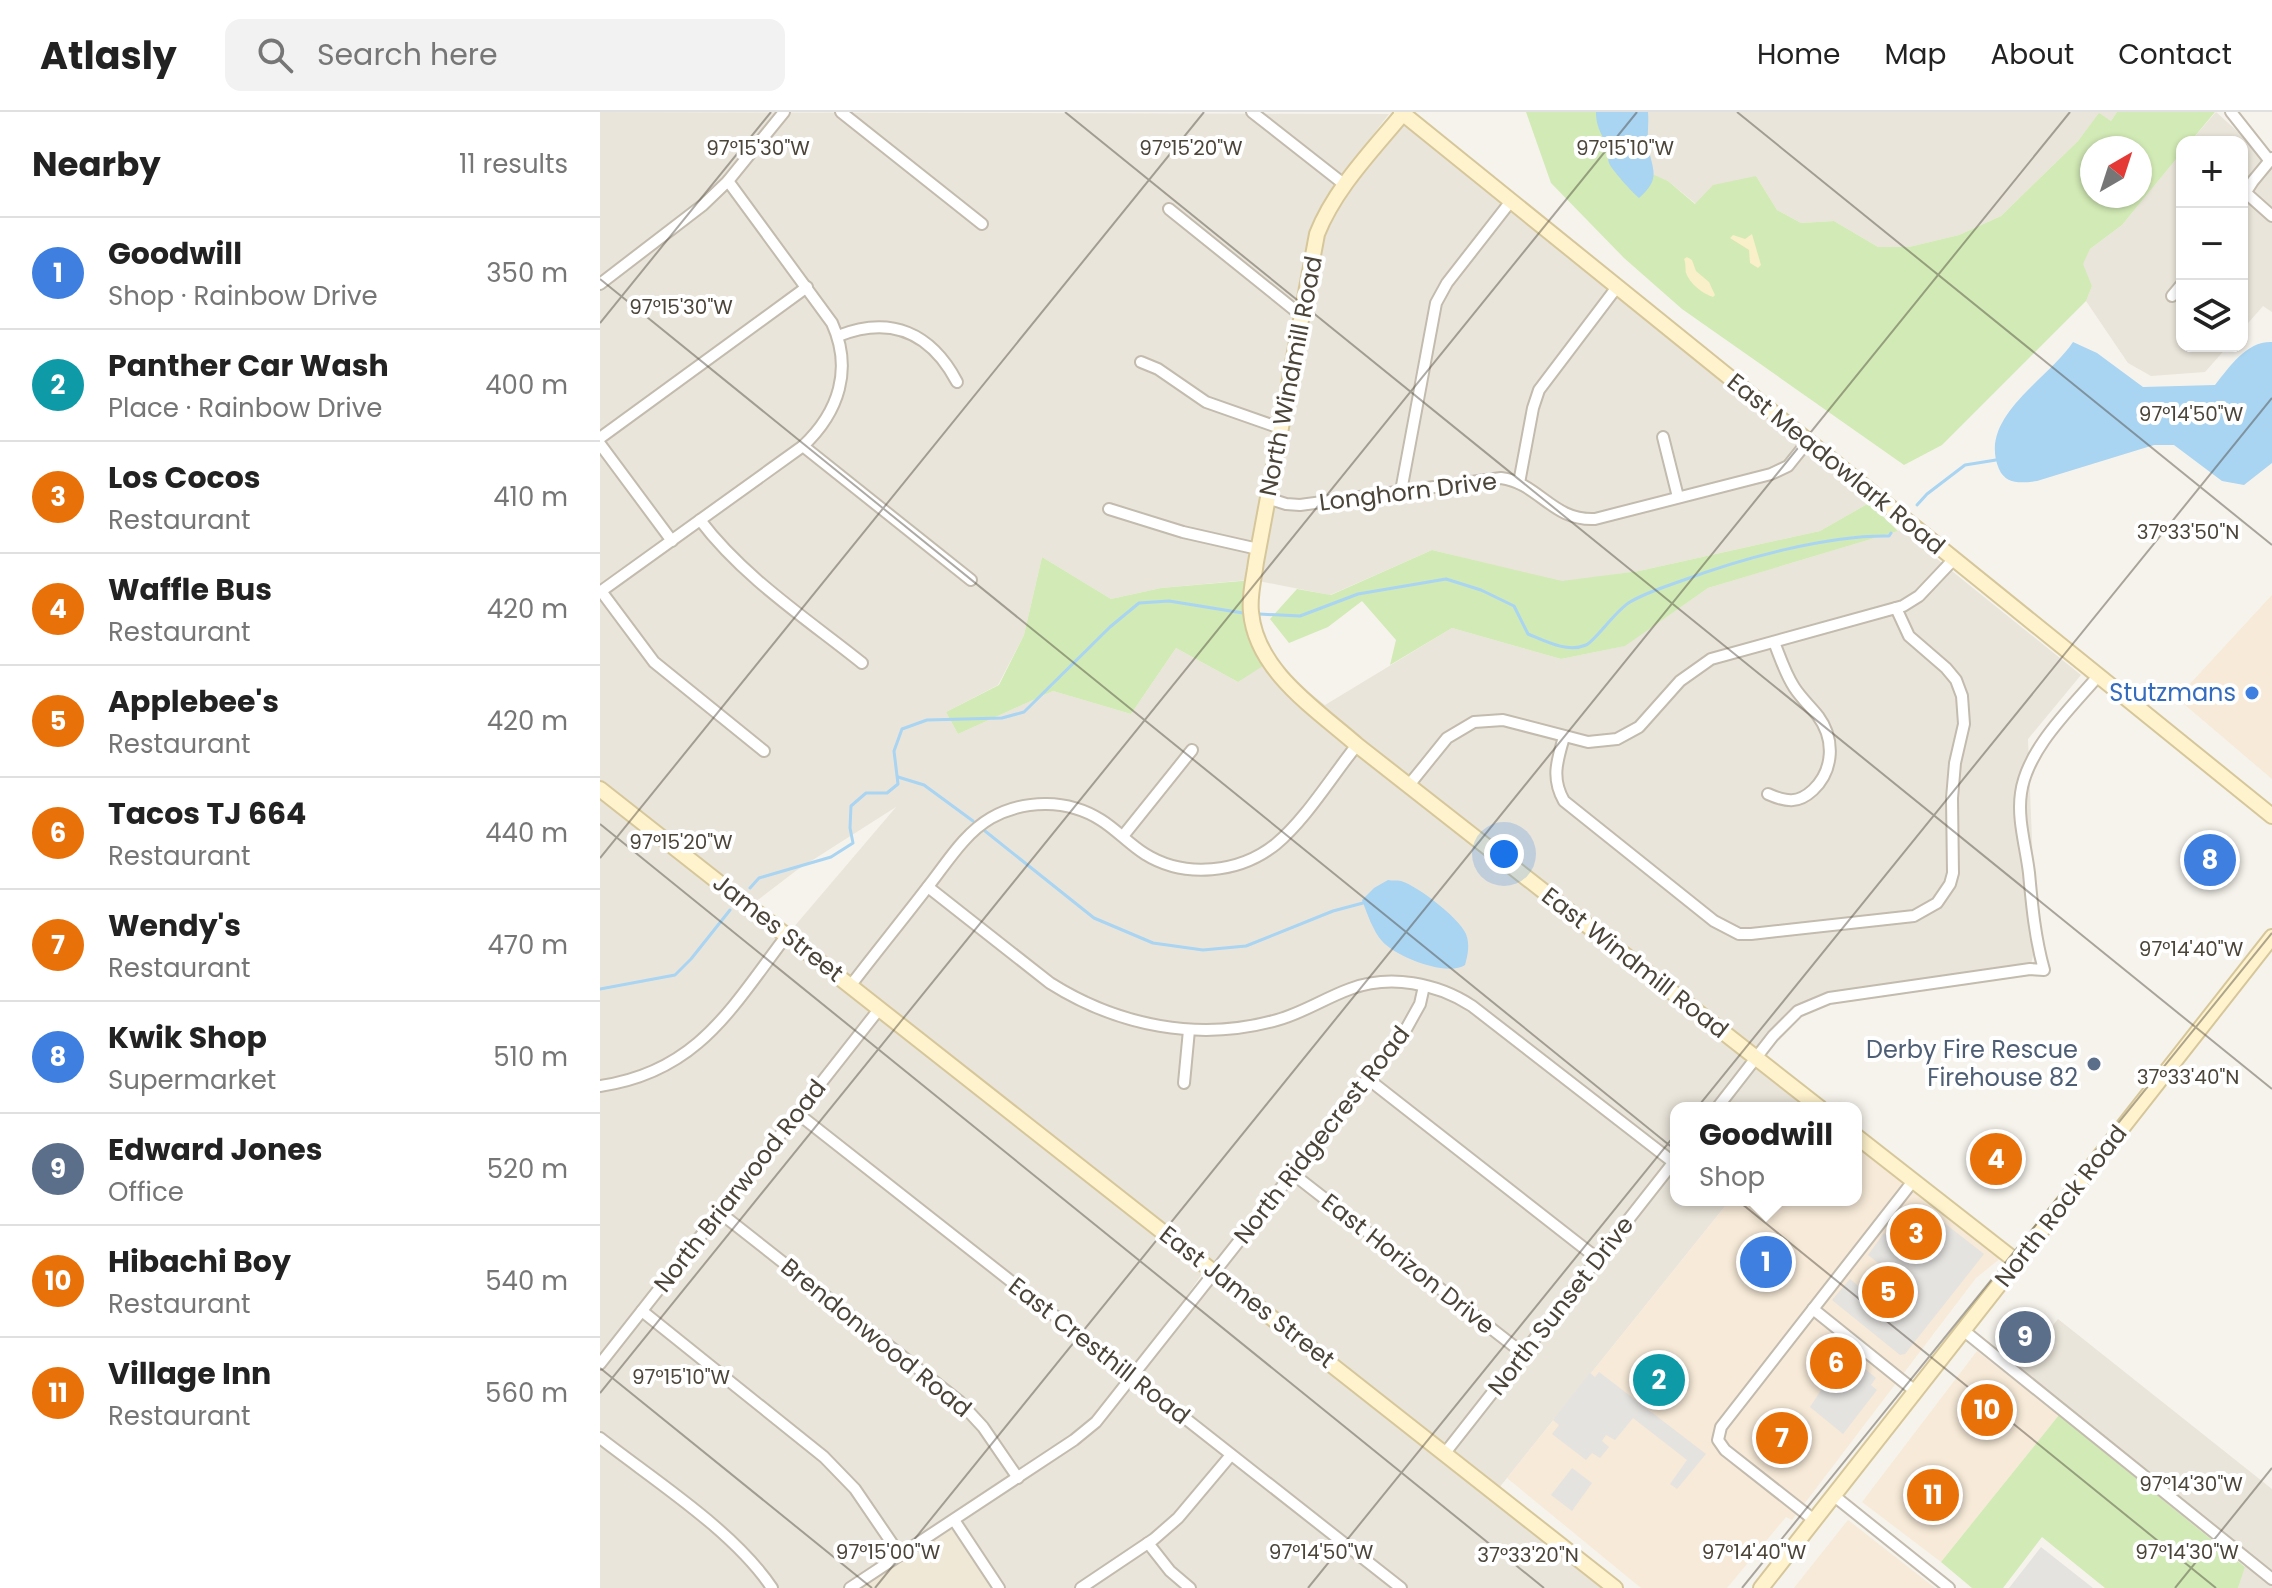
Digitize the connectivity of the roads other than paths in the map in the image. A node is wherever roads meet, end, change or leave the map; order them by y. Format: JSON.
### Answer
{"nodes":[{"id":1,"x":784,"y":112,"type":"edge"},
{"id":2,"x":841,"y":112,"type":"edge"},
{"id":3,"x":1252,"y":112,"type":"edge"},
{"id":4,"x":2231,"y":112,"type":"edge"},
{"id":5,"x":1402,"y":113,"type":"edge"},
{"id":6,"x":2270,"y":159,"type":"edge"},
{"id":7,"x":728,"y":181,"type":"junction"},
{"id":8,"x":1345,"y":185,"type":"junction"},
{"id":9,"x":2248,"y":189,"type":"edge"},
{"id":10,"x":2248,"y":198,"type":"edge"},
{"id":11,"x":1511,"y":201,"type":"junction"},
{"id":12,"x":1169,"y":209,"type":"dead end"},
{"id":13,"x":2272,"y":216,"type":"edge"},
{"id":14,"x":982,"y":224,"type":"dead end"},
{"id":15,"x":600,"y":284,"type":"edge"},
{"id":16,"x":807,"y":287,"type":"junction"},
{"id":17,"x":1617,"y":287,"type":"junction"},
{"id":18,"x":2176,"y":291,"type":"edge"},
{"id":19,"x":2172,"y":296,"type":"dead end"},
{"id":20,"x":1302,"y":316,"type":"junction"},
{"id":21,"x":838,"y":336,"type":"junction"},
{"id":22,"x":1141,"y":362,"type":"dead end"},
{"id":23,"x":957,"y":382,"type":"dead end"},
{"id":24,"x":1280,"y":428,"type":"junction"},
{"id":25,"x":1663,"y":437,"type":"dead end"},
{"id":26,"x":600,"y":438,"type":"edge"},
{"id":27,"x":1808,"y":441,"type":"junction"},
{"id":28,"x":600,"y":444,"type":"edge"},
{"id":29,"x":803,"y":446,"type":"junction"},
{"id":30,"x":1519,"y":483,"type":"junction"},
{"id":31,"x":1401,"y":491,"type":"junction"},
{"id":32,"x":1678,"y":497,"type":"junction"},
{"id":33,"x":1267,"y":498,"type":"junction"},
{"id":34,"x":1109,"y":509,"type":"dead end"},
{"id":35,"x":700,"y":520,"type":"junction"},
{"id":36,"x":672,"y":541,"type":"junction"},
{"id":37,"x":1258,"y":549,"type":"junction"},
{"id":38,"x":1954,"y":559,"type":"junction"},
{"id":39,"x":971,"y":580,"type":"dead end"},
{"id":40,"x":601,"y":592,"type":"edge"},
{"id":41,"x":1896,"y":608,"type":"junction"},
{"id":42,"x":1774,"y":642,"type":"junction"},
{"id":43,"x":1269,"y":662,"type":"joint"},
{"id":44,"x":862,"y":663,"type":"dead end"},
{"id":45,"x":2099,"y":675,"type":"junction"},
{"id":46,"x":1564,"y":737,"type":"junction"},
{"id":47,"x":1357,"y":745,"type":"junction"},
{"id":48,"x":1192,"y":750,"type":"dead end"},
{"id":49,"x":764,"y":751,"type":"dead end"},
{"id":50,"x":1409,"y":785,"type":"junction"},
{"id":51,"x":600,"y":789,"type":"edge"},
{"id":52,"x":1768,"y":794,"type":"dead end"},
{"id":53,"x":2272,"y":816,"type":"edge"},
{"id":54,"x":1123,"y":836,"type":"junction"},
{"id":55,"x":928,"y":887,"type":"junction"},
{"id":56,"x":787,"y":935,"type":"junction"},
{"id":57,"x":2272,"y":937,"type":"edge"},
{"id":58,"x":851,"y":985,"type":"junction"},
{"id":59,"x":1424,"y":986,"type":"junction"},
{"id":60,"x":880,"y":1008,"type":"junction"},
{"id":61,"x":1189,"y":1030,"type":"junction"},
{"id":62,"x":1757,"y":1059,"type":"junction"},
{"id":63,"x":1368,"y":1079,"type":"junction"},
{"id":64,"x":1184,"y":1083,"type":"dead end"},
{"id":65,"x":600,"y":1086,"type":"edge"},
{"id":66,"x":1722,"y":1102,"type":"edge"},
{"id":67,"x":1812,"y":1102,"type":"edge"},
{"id":68,"x":797,"y":1113,"type":"junction"},
{"id":69,"x":1862,"y":1141,"type":"edge"},
{"id":70,"x":1670,"y":1156,"type":"edge"},
{"id":71,"x":1670,"y":1166,"type":"edge"},
{"id":72,"x":1293,"y":1174,"type":"junction"},
{"id":73,"x":1913,"y":1181,"type":"junction"},
{"id":74,"x":719,"y":1212,"type":"junction"},
{"id":75,"x":1598,"y":1259,"type":"junction"},
{"id":76,"x":2017,"y":1262,"type":"junction"},
{"id":77,"x":1216,"y":1272,"type":"junction"},
{"id":78,"x":1813,"y":1309,"type":"junction"},
{"id":79,"x":642,"y":1311,"type":"junction"},
{"id":80,"x":1963,"y":1330,"type":"junction"},
{"id":81,"x":1524,"y":1354,"type":"junction"},
{"id":82,"x":600,"y":1364,"type":"edge"},
{"id":83,"x":1133,"y":1377,"type":"junction"},
{"id":84,"x":1915,"y":1391,"type":"junction"},
{"id":85,"x":600,"y":1438,"type":"edge"},
{"id":86,"x":1445,"y":1453,"type":"junction"},
{"id":87,"x":1231,"y":1455,"type":"junction"},
{"id":88,"x":1018,"y":1478,"type":"junction"},
{"id":89,"x":1833,"y":1495,"type":"junction"},
{"id":90,"x":954,"y":1520,"type":"junction"},
{"id":91,"x":1814,"y":1520,"type":"junction"},
{"id":92,"x":1148,"y":1543,"type":"junction"},
{"id":93,"x":900,"y":1555,"type":"junction"},
{"id":94,"x":2272,"y":1579,"type":"edge"},
{"id":95,"x":772,"y":1588,"type":"edge"},
{"id":96,"x":850,"y":1588,"type":"edge"},
{"id":97,"x":999,"y":1588,"type":"edge"},
{"id":98,"x":1081,"y":1588,"type":"edge"},
{"id":99,"x":1190,"y":1588,"type":"edge"},
{"id":100,"x":1401,"y":1588,"type":"edge"},
{"id":101,"x":1615,"y":1588,"type":"edge"},
{"id":102,"x":1761,"y":1588,"type":"edge"},
{"id":103,"x":1949,"y":1588,"type":"edge"}],
"edges":[{"from":1,"to":7,"type":"street"},
{"from":2,"to":14,"type":"street"},
{"from":3,"to":8,"type":"street"},
{"from":4,"to":6,"type":"street"},
{"from":5,"to":8,"type":"street","name":"North Windmill Road"},
{"from":5,"to":11,"type":"street","name":"East Meadowlark Road"},
{"from":6,"to":9,"type":"street"},
{"from":7,"to":15,"type":"street"},
{"from":7,"to":16,"type":"street"},
{"from":8,"to":20,"type":"street","name":"North Windmill Road"},
{"from":10,"to":13,"type":"street"},
{"from":11,"to":17,"type":"street","name":"East Meadowlark Road"},
{"from":11,"to":31,"type":"street"},
{"from":12,"to":20,"type":"street"},
{"from":16,"to":21,"type":"street"},
{"from":16,"to":26,"type":"street"},
{"from":17,"to":27,"type":"street","name":"East Meadowlark Road"},
{"from":17,"to":30,"type":"street"},
{"from":18,"to":19,"type":"street"},
{"from":20,"to":24,"type":"street","name":"North Windmill Road"},
{"from":21,"to":23,"type":"street"},
{"from":21,"to":29,"type":"street"},
{"from":22,"to":24,"type":"street"},
{"from":24,"to":33,"type":"street","name":"North Windmill Road"},
{"from":25,"to":32,"type":"street"},
{"from":27,"to":32,"type":"street","name":"Longhorn Drive"},
{"from":27,"to":38,"type":"street","name":"East Meadowlark Road"},
{"from":28,"to":36,"type":"street"},
{"from":29,"to":35,"type":"street"},
{"from":29,"to":39,"type":"street"},
{"from":30,"to":31,"type":"street","name":"Longhorn Drive"},
{"from":30,"to":32,"type":"street","name":"Longhorn Drive"},
{"from":31,"to":33,"type":"street","name":"Longhorn Drive"},
{"from":33,"to":37,"type":"street","name":"North Windmill Road"},
{"from":34,"to":37,"type":"street"},
{"from":35,"to":36,"type":"street"},
{"from":35,"to":44,"type":"street"},
{"from":36,"to":40,"type":"street"},
{"from":37,"to":43,"type":"street","name":"North Windmill Road"},
{"from":38,"to":41,"type":"street"},
{"from":38,"to":45,"type":"street","name":"East Meadowlark Road"},
{"from":40,"to":49,"type":"street"},
{"from":41,"to":42,"type":"street"},
{"from":41,"to":46,"type":"street"},
{"from":42,"to":46,"type":"street"},
{"from":42,"to":52,"type":"street"},
{"from":43,"to":47,"type":"street","name":"East Windmill Road"},
{"from":45,"to":53,"type":"street","name":"East Meadowlark Road"},
{"from":45,"to":62,"type":"street"},
{"from":46,"to":50,"type":"street"},
{"from":47,"to":50,"type":"street","name":"East Windmill Road"},
{"from":47,"to":54,"type":"street"},
{"from":48,"to":54,"type":"street"},
{"from":50,"to":62,"type":"street","name":"East Windmill Road"},
{"from":51,"to":56,"type":"street","name":"James Street"},
{"from":54,"to":55,"type":"street"},
{"from":55,"to":58,"type":"street"},
{"from":55,"to":61,"type":"street"},
{"from":56,"to":58,"type":"street","name":"James Street"},
{"from":56,"to":65,"type":"street"},
{"from":57,"to":76,"type":"street","name":"North Rock Road"},
{"from":58,"to":60,"type":"street","name":"James Street"},
{"from":59,"to":61,"type":"street"},
{"from":59,"to":63,"type":"street","name":"North Ridgecrest Road"},
{"from":59,"to":70,"type":"street"},
{"from":60,"to":68,"type":"street","name":"North Briarwood Road"},
{"from":60,"to":77,"type":"street","name":"East James Street"},
{"from":61,"to":64,"type":"street"},
{"from":62,"to":66,"type":"street"},
{"from":62,"to":67,"type":"street","name":"East Windmill Road"},
{"from":63,"to":72,"type":"street","name":"North Ridgecrest Road"},
{"from":63,"to":75,"type":"street"},
{"from":68,"to":74,"type":"street","name":"North Briarwood Road"},
{"from":68,"to":83,"type":"street","name":"East Cresthill Road"},
{"from":69,"to":73,"type":"street"},
{"from":71,"to":75,"type":"street","name":"North Sunset Drive"},
{"from":72,"to":77,"type":"street","name":"North Ridgecrest Road"},
{"from":72,"to":81,"type":"street","name":"East Horizon Drive"},
{"from":73,"to":76,"type":"street"},
{"from":73,"to":78,"type":"street"},
{"from":74,"to":79,"type":"street","name":"North Briarwood Road"},
{"from":74,"to":88,"type":"street","name":"Brendonwood Road"},
{"from":75,"to":81,"type":"street","name":"North Sunset Drive"},
{"from":76,"to":80,"type":"street","name":"North Rock Road"},
{"from":77,"to":83,"type":"street","name":"North Ridgecrest Road"},
{"from":77,"to":86,"type":"street","name":"East James Street"},
{"from":78,"to":84,"type":"street"},
{"from":78,"to":91,"type":"street"},
{"from":79,"to":82,"type":"street","name":"North Briarwood Road"},
{"from":79,"to":93,"type":"street"},
{"from":80,"to":84,"type":"street","name":"North Rock Road"},
{"from":80,"to":94,"type":"street"},
{"from":81,"to":86,"type":"street","name":"North Sunset Drive"},
{"from":83,"to":87,"type":"street","name":"East Cresthill Road"},
{"from":83,"to":88,"type":"street","name":"North Ridgecrest Road"},
{"from":84,"to":89,"type":"street","name":"North Rock Road"},
{"from":85,"to":95,"type":"street"},
{"from":86,"to":101,"type":"street","name":"East James Street"},
{"from":87,"to":92,"type":"street"},
{"from":87,"to":100,"type":"street","name":"East Cresthill Road"},
{"from":88,"to":90,"type":"street","name":"North Ridgecrest Road"},
{"from":89,"to":91,"type":"street","name":"North Rock Road"},
{"from":89,"to":103,"type":"street"},
{"from":90,"to":93,"type":"street","name":"North Ridgecrest Road"},
{"from":90,"to":97,"type":"street"},
{"from":91,"to":102,"type":"street","name":"North Rock Road"},
{"from":92,"to":98,"type":"street"},
{"from":92,"to":99,"type":"street"},
{"from":93,"to":96,"type":"street","name":"North Ridgecrest Road"}]}
